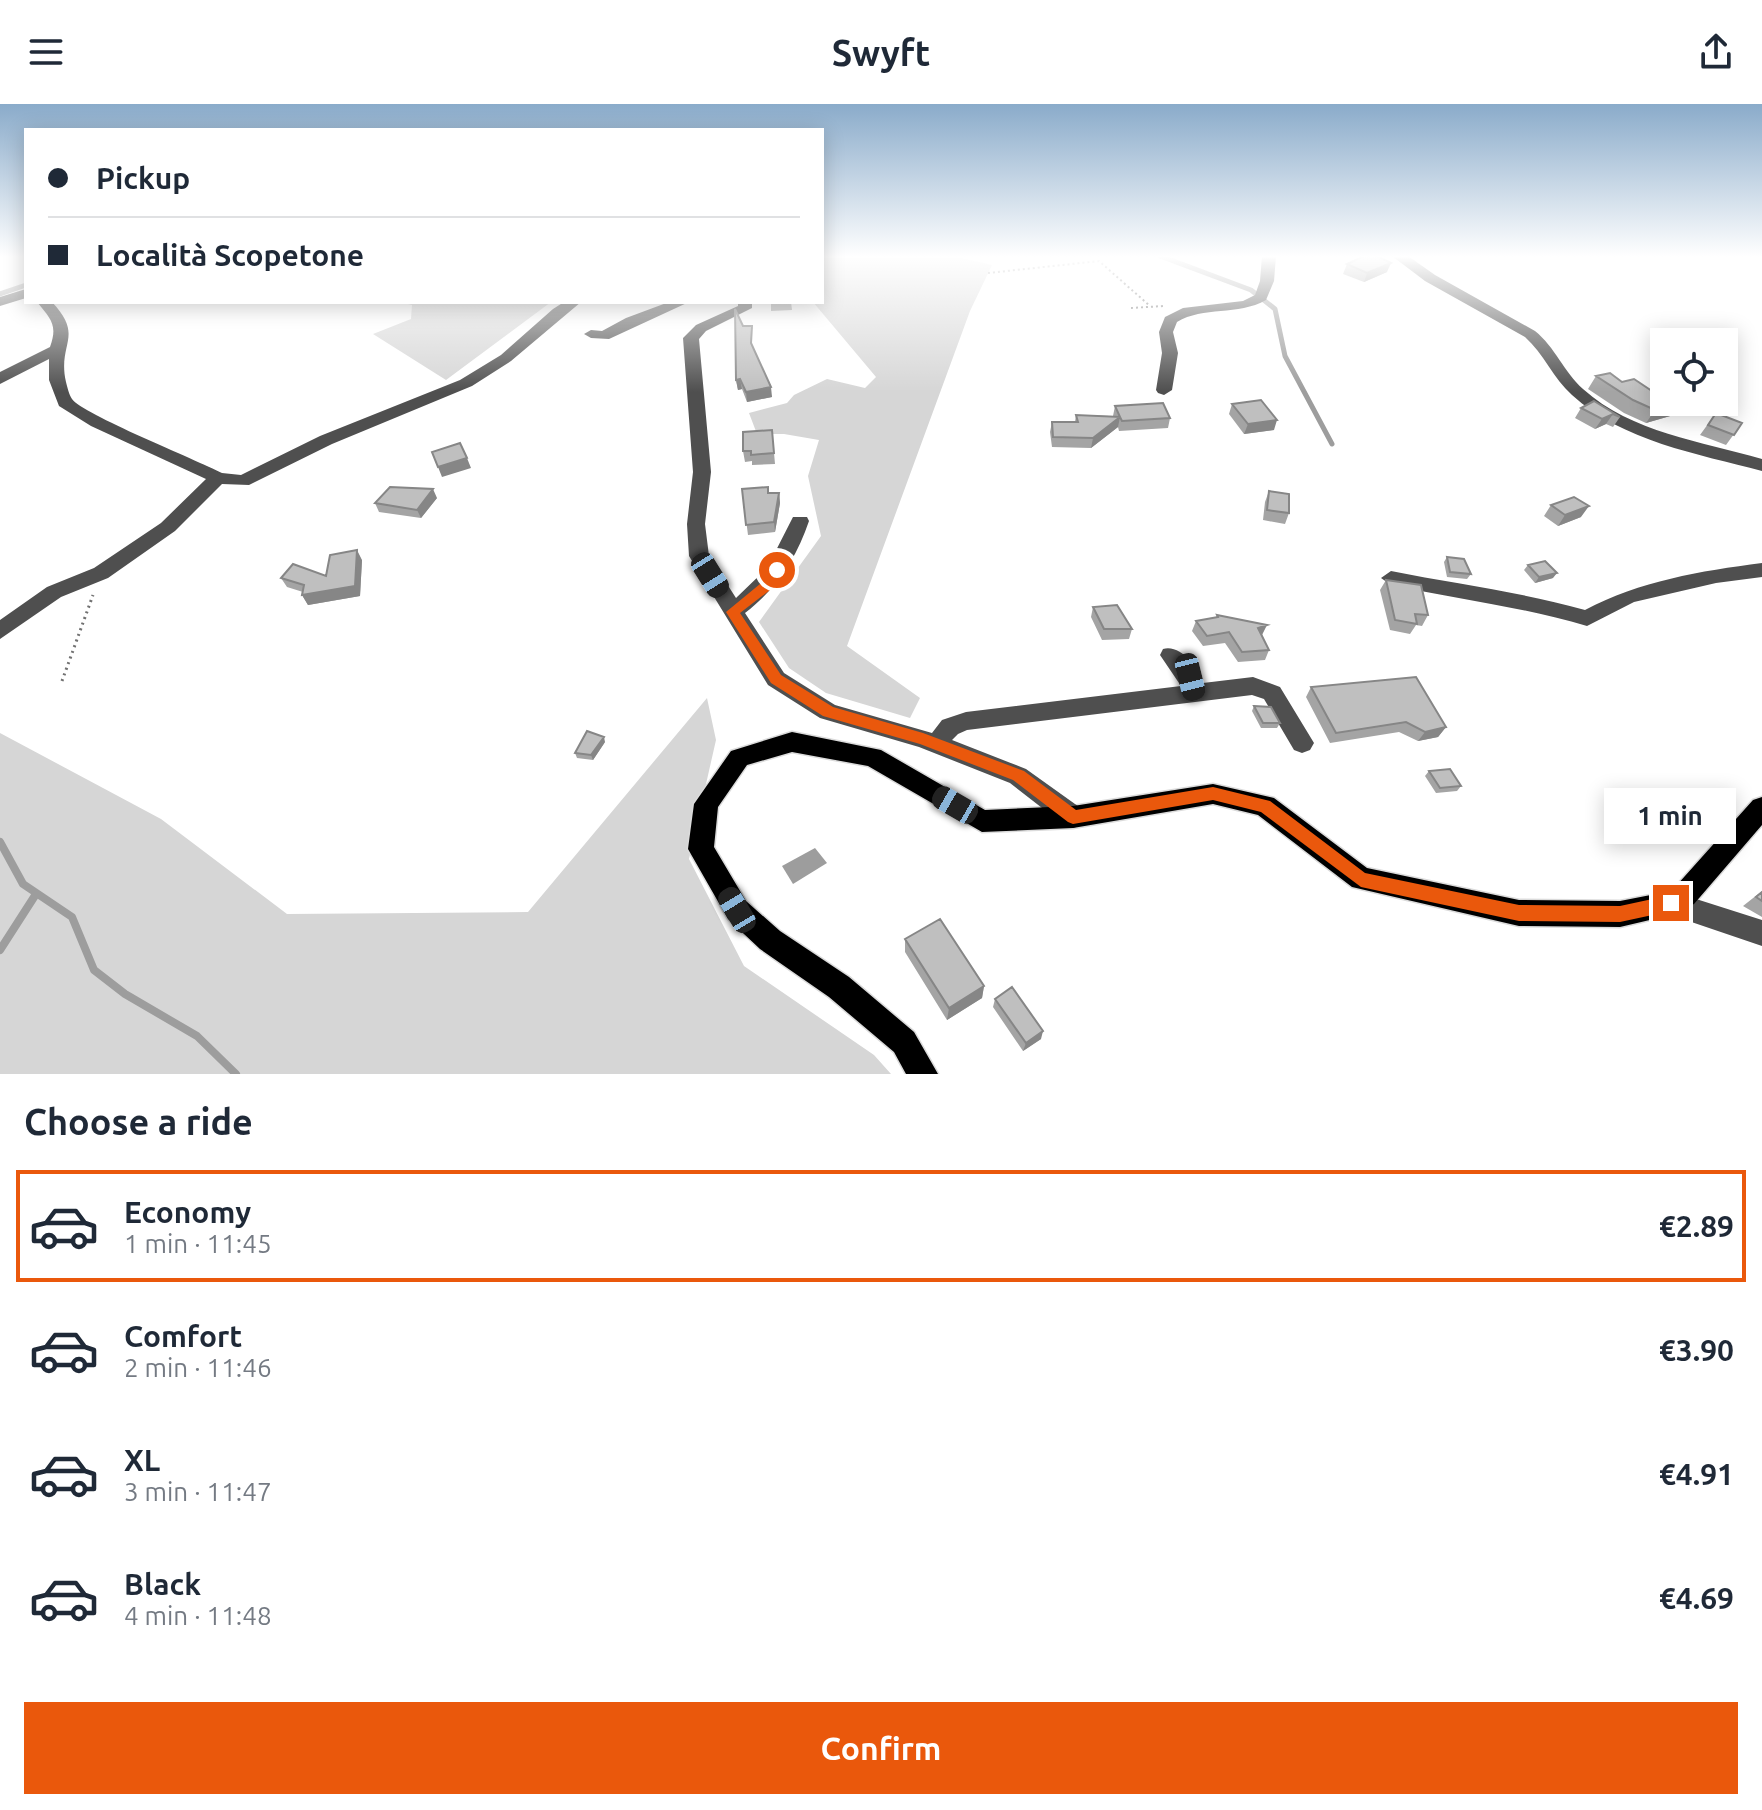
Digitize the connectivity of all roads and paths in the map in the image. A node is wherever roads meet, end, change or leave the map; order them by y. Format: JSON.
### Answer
{"nodes":[{"id":1,"x":1145,"y":301,"type":"edge"},
{"id":2,"x":1254,"y":301,"type":"edge"},
{"id":3,"x":1470,"y":301,"type":"edge"},
{"id":4,"x":46,"y":304,"type":"edge"},
{"id":5,"x":571,"y":304,"type":"edge"},
{"id":6,"x":677,"y":304,"type":"edge"},
{"id":7,"x":745,"y":304,"type":"edge"},
{"id":8,"x":1150,"y":306,"type":"dead end"},
{"id":9,"x":591,"y":334,"type":"dead end"},
{"id":10,"x":57,"y":350,"type":"junction"},
{"id":11,"x":0,"y":379,"type":"edge"},
{"id":12,"x":1164,"y":390,"type":"dead end"},
{"id":13,"x":1762,"y":465,"type":"edge"},
{"id":14,"x":218,"y":478,"type":"junction"},
{"id":15,"x":800,"y":521,"type":"dead end"},
{"id":16,"x":1762,"y":570,"type":"edge"},
{"id":17,"x":101,"y":573,"type":"junction"},
{"id":18,"x":1391,"y":578,"type":"edge"},
{"id":19,"x":732,"y":612,"type":"junction"},
{"id":20,"x":0,"y":631,"type":"edge"},
{"id":21,"x":1171,"y":655,"type":"dead end"},
{"id":22,"x":62,"y":681,"type":"dead end"},
{"id":23,"x":1194,"y":693,"type":"junction"},
{"id":24,"x":1302,"y":743,"type":"dead end"},
{"id":25,"x":936,"y":744,"type":"junction"},
{"id":26,"x":1762,"y":808,"type":"edge"},
{"id":27,"x":1073,"y":817,"type":"junction"},
{"id":28,"x":1671,"y":903,"type":"junction"},
{"id":29,"x":1762,"y":933,"type":"edge"},
{"id":30,"x":923,"y":1074,"type":"edge"}],
"edges":[{"from":1,"to":8,"type":"path"},
{"from":2,"to":12,"type":"street"},
{"from":3,"to":13,"type":"street"},
{"from":4,"to":10,"type":"street"},
{"from":5,"to":14,"type":"street"},
{"from":6,"to":9,"type":"street"},
{"from":7,"to":19,"type":"street"},
{"from":10,"to":11,"type":"street"},
{"from":10,"to":14,"type":"street"},
{"from":14,"to":17,"type":"street"},
{"from":15,"to":19,"type":"street"},
{"from":16,"to":18,"type":"street"},
{"from":17,"to":20,"type":"street"},
{"from":17,"to":22,"type":"path"},
{"from":19,"to":25,"type":"street"},
{"from":21,"to":23,"type":"street"},
{"from":23,"to":24,"type":"street"},
{"from":23,"to":25,"type":"street"},
{"from":25,"to":27,"type":"street"},
{"from":26,"to":28,"type":"main road"},
{"from":27,"to":28,"type":"main road"},
{"from":27,"to":30,"type":"main road"},
{"from":28,"to":29,"type":"street"}]}
